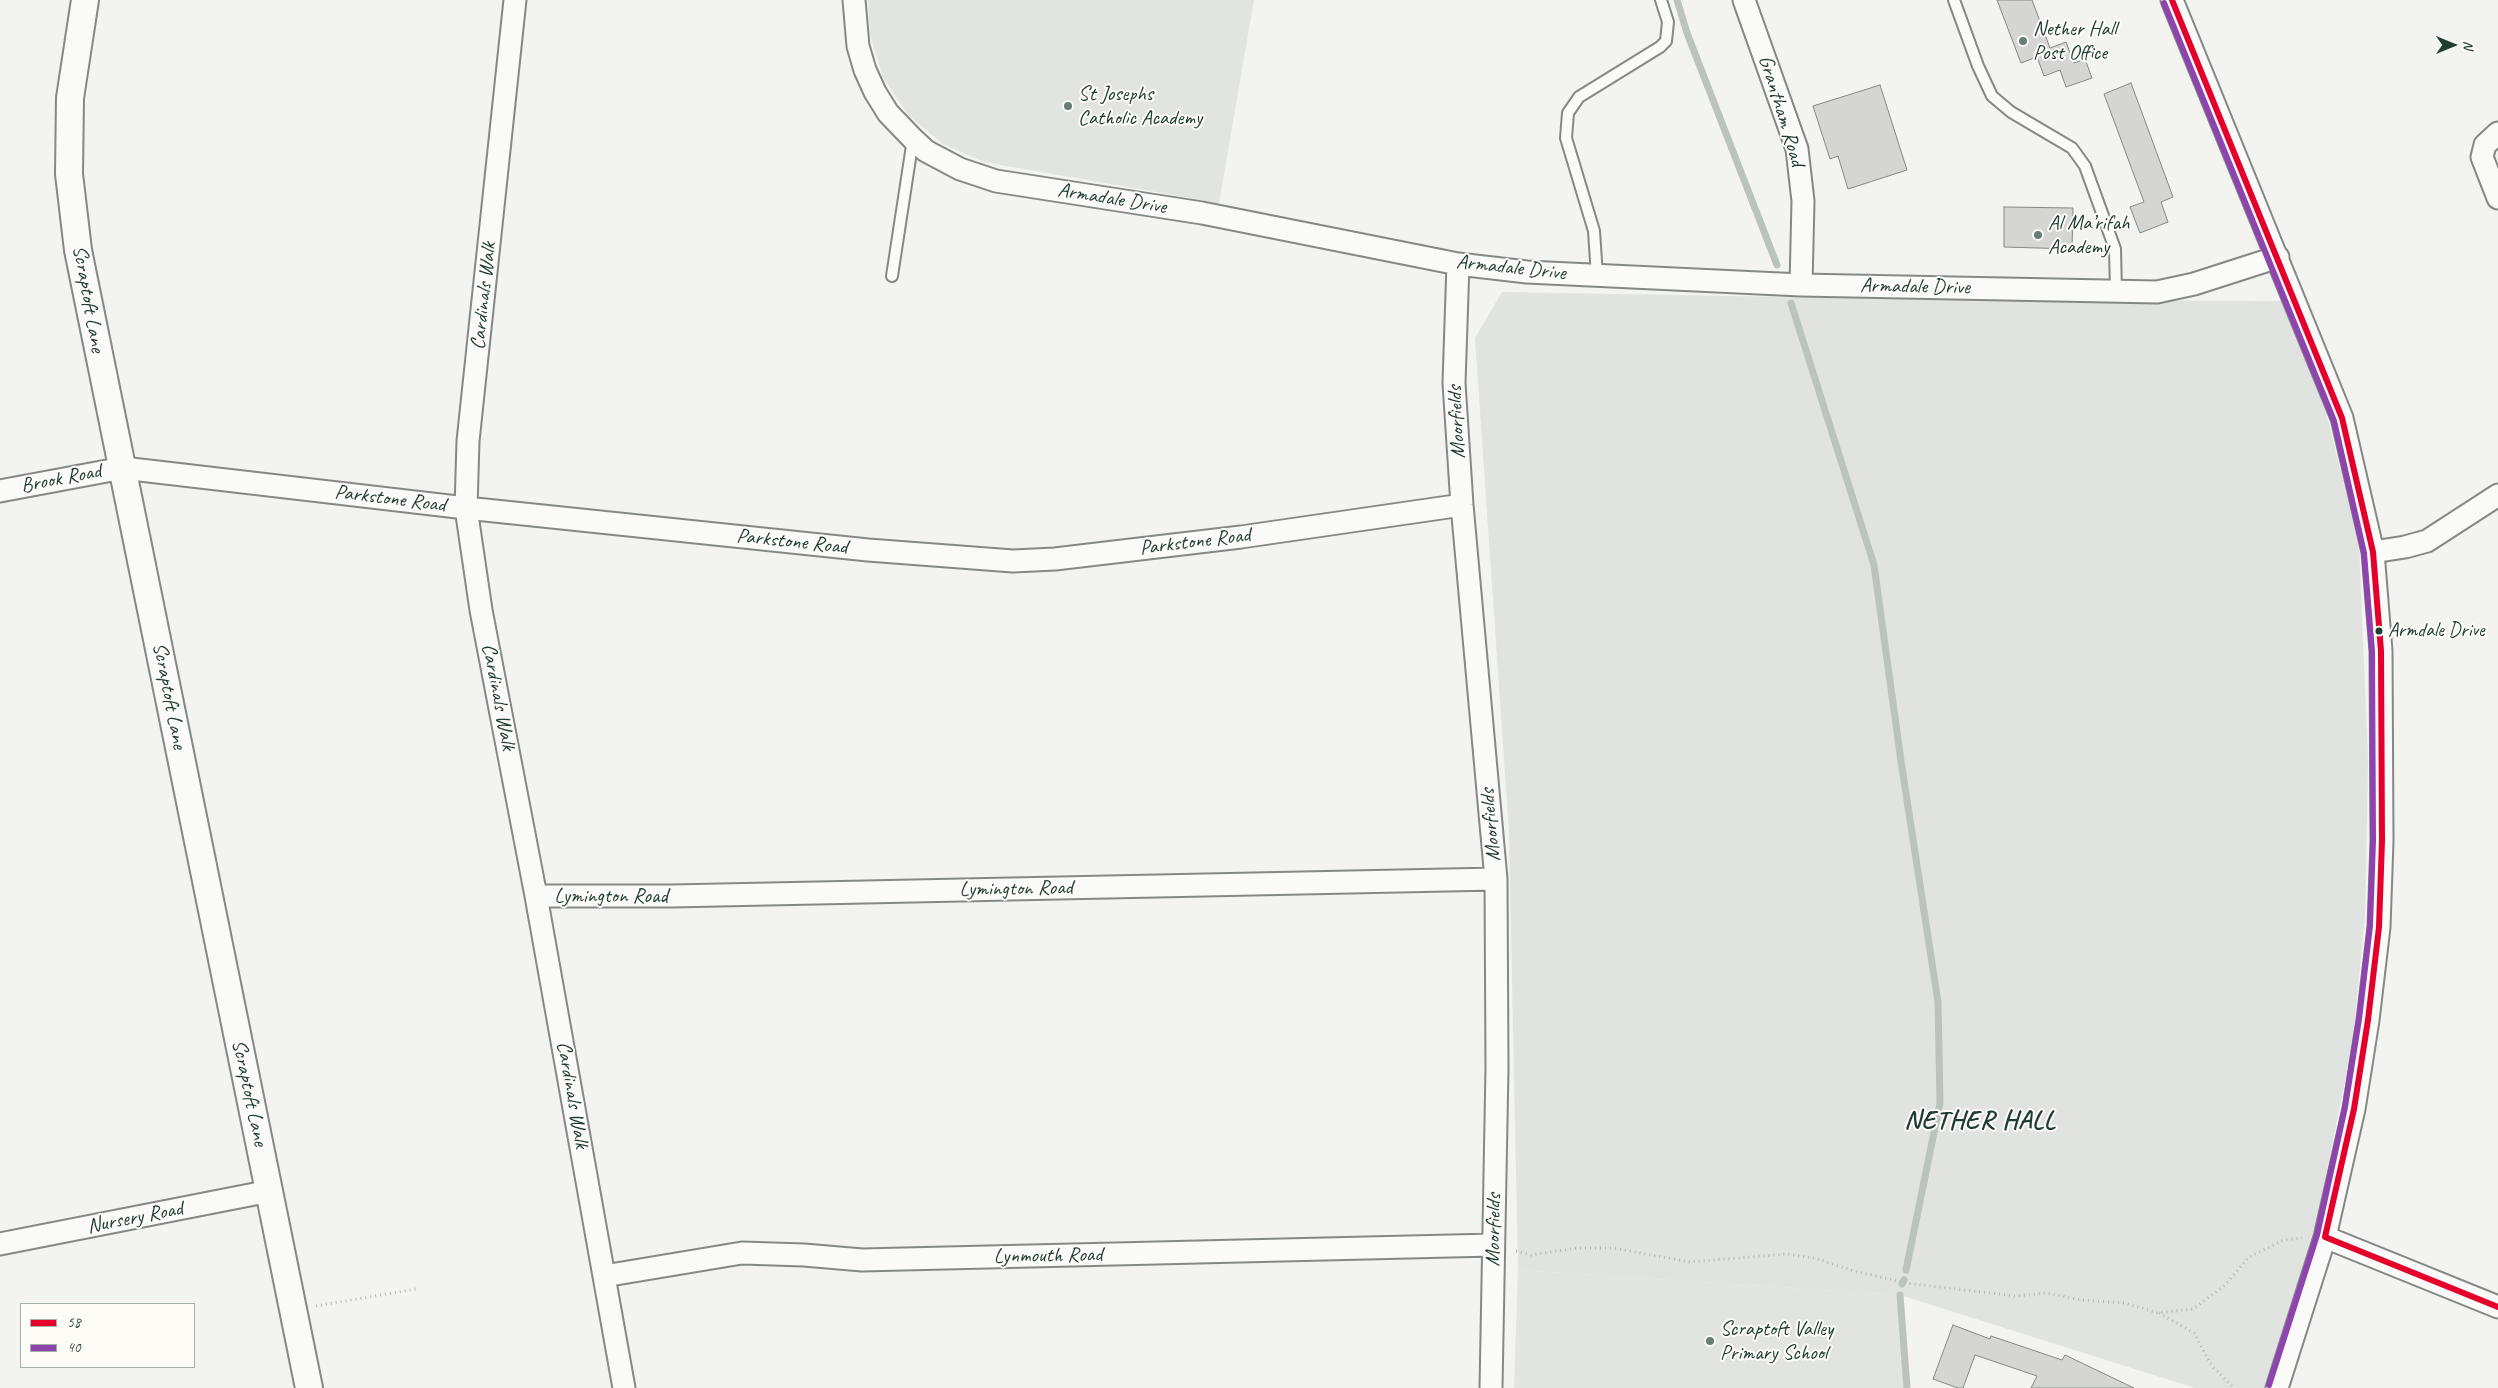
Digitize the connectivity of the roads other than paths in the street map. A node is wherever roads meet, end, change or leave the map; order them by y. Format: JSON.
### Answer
{"nodes":[{"id":1,"x":85,"y":0,"type":"edge"},
{"id":2,"x":515,"y":0,"type":"edge"},
{"id":3,"x":854,"y":0,"type":"edge"},
{"id":4,"x":1661,"y":0,"type":"edge"},
{"id":5,"x":1744,"y":0,"type":"edge"},
{"id":6,"x":1954,"y":0,"type":"edge"},
{"id":7,"x":2172,"y":0,"type":"edge"},
{"id":8,"x":2498,"y":133,"type":"edge"},
{"id":9,"x":913,"y":139,"type":"junction"},
{"id":10,"x":2498,"y":198,"type":"edge"},
{"id":11,"x":2278,"y":256,"type":"junction"},
{"id":12,"x":1458,"y":264,"type":"junction"},
{"id":13,"x":892,"y":276,"type":"dead end"},
{"id":14,"x":1597,"y":276,"type":"junction"},
{"id":15,"x":1801,"y":285,"type":"junction"},
{"id":16,"x":2116,"y":291,"type":"junction"},
{"id":17,"x":123,"y":468,"type":"junction"},
{"id":18,"x":0,"y":491,"type":"edge"},
{"id":19,"x":2498,"y":495,"type":"edge"},
{"id":20,"x":1462,"y":505,"type":"junction"},
{"id":21,"x":466,"y":508,"type":"junction"},
{"id":22,"x":2373,"y":552,"type":"junction"},
{"id":23,"x":1496,"y":879,"type":"junction"},
{"id":24,"x":536,"y":896,"type":"junction"},
{"id":25,"x":270,"y":1191,"type":"junction"},
{"id":26,"x":2325,"y":1237,"type":"junction"},
{"id":27,"x":0,"y":1244,"type":"edge"},
{"id":28,"x":1493,"y":1245,"type":"junction"},
{"id":29,"x":604,"y":1276,"type":"junction"},
{"id":30,"x":2498,"y":1307,"type":"edge"},
{"id":31,"x":309,"y":1388,"type":"edge"},
{"id":32,"x":624,"y":1388,"type":"edge"},
{"id":33,"x":1491,"y":1388,"type":"edge"},
{"id":34,"x":2277,"y":1388,"type":"edge"}],
"edges":[{"from":1,"to":17,"type":"street","name":"Scraptoft Lane"},
{"from":2,"to":21,"type":"street","name":"Cardinals Walk"},
{"from":3,"to":9,"type":"street","name":"Armadale Drive"},
{"from":4,"to":14,"type":"lane"},
{"from":5,"to":15,"type":"street","name":"Grantham Road"},
{"from":6,"to":16,"type":"lane"},
{"from":7,"to":11,"type":"street"},
{"from":8,"to":10,"type":"street"},
{"from":9,"to":12,"type":"street","name":"Armadale Drive"},
{"from":9,"to":13,"type":"lane"},
{"from":11,"to":16,"type":"street","name":"Armadale Drive"},
{"from":11,"to":22,"type":"street"},
{"from":12,"to":14,"type":"street","name":"Armadale Drive"},
{"from":12,"to":20,"type":"street","name":"Moorfields"},
{"from":14,"to":15,"type":"street","name":"Armadale Drive"},
{"from":15,"to":16,"type":"street","name":"Armadale Drive"},
{"from":17,"to":18,"type":"street","name":"Brook Road"},
{"from":17,"to":21,"type":"street","name":"Parkstone Road"},
{"from":17,"to":25,"type":"street","name":"Scraptoft Lane"},
{"from":19,"to":22,"type":"street"},
{"from":20,"to":21,"type":"street","name":"Parkstone Road"},
{"from":20,"to":23,"type":"street","name":"Moorfields"},
{"from":21,"to":24,"type":"street","name":"Cardinals Walk"},
{"from":22,"to":26,"type":"street"},
{"from":23,"to":24,"type":"street","name":"Lymington Road"},
{"from":23,"to":28,"type":"street","name":"Moorfields"},
{"from":24,"to":29,"type":"street","name":"Cardinals Walk"},
{"from":25,"to":27,"type":"street","name":"Nursery Road"},
{"from":25,"to":31,"type":"street","name":"Scraptoft Lane"},
{"from":26,"to":30,"type":"street"},
{"from":26,"to":34,"type":"street"},
{"from":28,"to":29,"type":"street","name":"Lynmouth Road"},
{"from":28,"to":33,"type":"street","name":"Moorfields"},
{"from":29,"to":32,"type":"street","name":"Cardinals Walk"}]}
